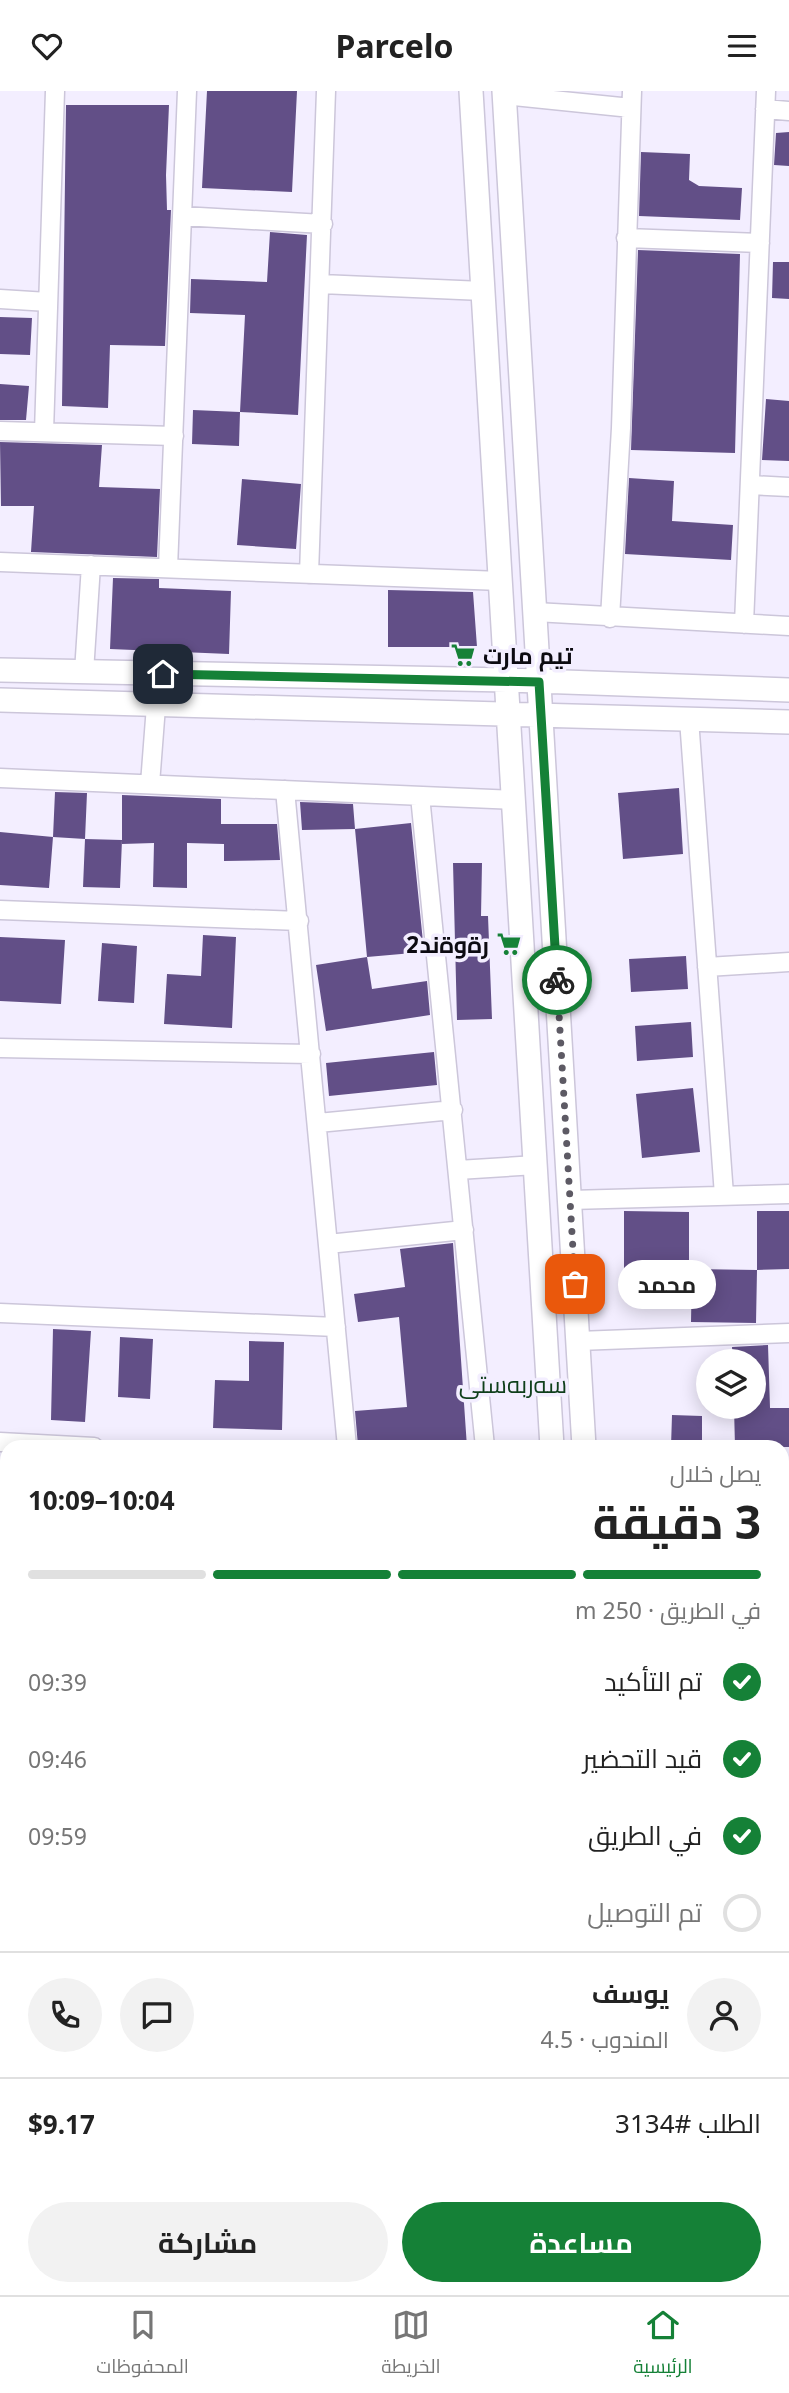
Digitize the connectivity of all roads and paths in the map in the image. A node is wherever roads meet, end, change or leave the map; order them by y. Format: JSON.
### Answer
{"nodes":[{"id":1,"x":55,"y":91,"type":"edge"},
{"id":2,"x":187,"y":91,"type":"edge"},
{"id":3,"x":326,"y":91,"type":"edge"},
{"id":4,"x":471,"y":91,"type":"edge"},
{"id":5,"x":504,"y":93,"type":"edge"},
{"id":6,"x":569,"y":97,"type":"edge"},
{"id":7,"x":631,"y":99,"type":"edge"},
{"id":8,"x":766,"y":100,"type":"edge"},
{"id":9,"x":789,"y":111,"type":"edge"},
{"id":10,"x":509,"y":188,"type":"junction"},
{"id":11,"x":477,"y":190,"type":"junction"},
{"id":12,"x":182,"y":216,"type":"junction"},
{"id":13,"x":323,"y":224,"type":"junction"},
{"id":14,"x":626,"y":238,"type":"junction"},
{"id":15,"x":760,"y":243,"type":"junction"},
{"id":16,"x":321,"y":284,"type":"junction"},
{"id":17,"x":483,"y":291,"type":"junction"},
{"id":18,"x":0,"y":299,"type":"edge"},
{"id":19,"x":48,"y":302,"type":"junction"},
{"id":20,"x":0,"y":431,"type":"edge"},
{"id":21,"x":44,"y":432,"type":"junction"},
{"id":22,"x":174,"y":436,"type":"junction"},
{"id":23,"x":750,"y":485,"type":"junction"},
{"id":24,"x":789,"y":487,"type":"edge"},
{"id":25,"x":0,"y":562,"type":"edge"},
{"id":26,"x":91,"y":565,"type":"junction"},
{"id":27,"x":168,"y":568,"type":"junction"},
{"id":28,"x":309,"y":574,"type":"junction"},
{"id":29,"x":501,"y":581,"type":"junction"},
{"id":30,"x":535,"y":612,"type":"junction"},
{"id":31,"x":610,"y":618,"type":"junction"},
{"id":32,"x":744,"y":624,"type":"junction"},
{"id":33,"x":789,"y":626,"type":"edge"},
{"id":34,"x":0,"y":670,"type":"edge"},
{"id":35,"x":84,"y":672,"type":"junction"},
{"id":36,"x":507,"y":681,"type":"junction"},
{"id":37,"x":539,"y":682,"type":"junction"},
{"id":38,"x":789,"y":690,"type":"edge"},
{"id":39,"x":0,"y":700,"type":"edge"},
{"id":40,"x":156,"y":706,"type":"junction"},
{"id":41,"x":509,"y":715,"type":"junction"},
{"id":42,"x":541,"y":715,"type":"junction"},
{"id":43,"x":689,"y":719,"type":"junction"},
{"id":44,"x":789,"y":722,"type":"edge"},
{"id":45,"x":0,"y":778,"type":"edge"},
{"id":46,"x":150,"y":784,"type":"junction"},
{"id":47,"x":285,"y":790,"type":"junction"},
{"id":48,"x":420,"y":796,"type":"junction"},
{"id":49,"x":515,"y":800,"type":"junction"},
{"id":50,"x":0,"y":910,"type":"edge"},
{"id":51,"x":299,"y":921,"type":"junction"},
{"id":52,"x":789,"y":963,"type":"edge"},
{"id":53,"x":707,"y":967,"type":"junction"},
{"id":54,"x":0,"y":1048,"type":"edge"},
{"id":55,"x":311,"y":1054,"type":"junction"},
{"id":56,"x":453,"y":1109,"type":"junction"},
{"id":57,"x":318,"y":1123,"type":"junction"},
{"id":58,"x":536,"y":1165,"type":"junction"},
{"id":59,"x":458,"y":1170,"type":"junction"},
{"id":60,"x":789,"y":1194,"type":"edge"},
{"id":61,"x":724,"y":1195,"type":"junction"},
{"id":62,"x":570,"y":1200,"type":"junction"},
{"id":63,"x":464,"y":1230,"type":"junction"},
{"id":64,"x":328,"y":1244,"type":"junction"},
{"id":65,"x":575,"y":1284,"type":"junction"},
{"id":66,"x":543,"y":1285,"type":"junction"},
{"id":67,"x":0,"y":1313,"type":"edge"},
{"id":68,"x":336,"y":1327,"type":"junction"},
{"id":69,"x":789,"y":1333,"type":"edge"},
{"id":70,"x":578,"y":1341,"type":"junction"},
{"id":71,"x":346,"y":1440,"type":"edge"},
{"id":72,"x":484,"y":1440,"type":"edge"},
{"id":73,"x":552,"y":1440,"type":"edge"},
{"id":74,"x":584,"y":1440,"type":"edge"}],
"edges":[{"from":1,"to":19,"type":"street"},
{"from":2,"to":12,"type":"street"},
{"from":3,"to":13,"type":"street"},
{"from":4,"to":11,"type":"street"},
{"from":5,"to":6,"type":"street"},
{"from":5,"to":10,"type":"street"},
{"from":6,"to":7,"type":"street"},
{"from":7,"to":14,"type":"street"},
{"from":8,"to":9,"type":"street"},
{"from":8,"to":15,"type":"street"},
{"from":10,"to":11,"type":"street"},
{"from":10,"to":30,"type":"street"},
{"from":11,"to":17,"type":"street"},
{"from":12,"to":13,"type":"street"},
{"from":12,"to":22,"type":"street"},
{"from":13,"to":16,"type":"street"},
{"from":14,"to":15,"type":"street"},
{"from":14,"to":31,"type":"street"},
{"from":15,"to":23,"type":"street"},
{"from":16,"to":17,"type":"street"},
{"from":16,"to":28,"type":"street"},
{"from":17,"to":29,"type":"street"},
{"from":18,"to":19,"type":"street"},
{"from":19,"to":21,"type":"street"},
{"from":20,"to":21,"type":"street"},
{"from":21,"to":22,"type":"street"},
{"from":22,"to":27,"type":"street"},
{"from":23,"to":24,"type":"street"},
{"from":23,"to":32,"type":"street"},
{"from":25,"to":26,"type":"street"},
{"from":26,"to":27,"type":"street"},
{"from":26,"to":35,"type":"street"},
{"from":27,"to":28,"type":"street"},
{"from":28,"to":29,"type":"street"},
{"from":29,"to":36,"type":"street"},
{"from":30,"to":31,"type":"street"},
{"from":30,"to":37,"type":"street"},
{"from":31,"to":32,"type":"street"},
{"from":32,"to":33,"type":"street"},
{"from":34,"to":35,"type":"street"},
{"from":35,"to":36,"type":"street"},
{"from":36,"to":37,"type":"street"},
{"from":36,"to":41,"type":"street"},
{"from":37,"to":38,"type":"street"},
{"from":37,"to":42,"type":"street"},
{"from":39,"to":40,"type":"street"},
{"from":40,"to":41,"type":"street"},
{"from":40,"to":46,"type":"street"},
{"from":41,"to":42,"type":"street"},
{"from":41,"to":49,"type":"street"},
{"from":42,"to":43,"type":"street"},
{"from":42,"to":62,"type":"street"},
{"from":43,"to":44,"type":"street"},
{"from":43,"to":53,"type":"street"},
{"from":45,"to":46,"type":"street"},
{"from":46,"to":47,"type":"street"},
{"from":47,"to":48,"type":"street"},
{"from":47,"to":51,"type":"street"},
{"from":48,"to":49,"type":"street"},
{"from":48,"to":56,"type":"street"},
{"from":49,"to":58,"type":"street"},
{"from":50,"to":51,"type":"street"},
{"from":51,"to":55,"type":"street"},
{"from":52,"to":53,"type":"street"},
{"from":53,"to":61,"type":"street"},
{"from":54,"to":55,"type":"street"},
{"from":55,"to":57,"type":"street"},
{"from":56,"to":57,"type":"street"},
{"from":56,"to":59,"type":"street"},
{"from":57,"to":64,"type":"street"},
{"from":58,"to":59,"type":"street"},
{"from":58,"to":66,"type":"street"},
{"from":59,"to":63,"type":"street"},
{"from":60,"to":61,"type":"street"},
{"from":61,"to":62,"type":"street"},
{"from":62,"to":65,"type":"street"},
{"from":63,"to":64,"type":"street"},
{"from":63,"to":72,"type":"street"},
{"from":64,"to":68,"type":"street"},
{"from":65,"to":66,"type":"street"},
{"from":65,"to":70,"type":"street"},
{"from":66,"to":73,"type":"street"},
{"from":67,"to":68,"type":"street"},
{"from":68,"to":71,"type":"street"},
{"from":69,"to":70,"type":"street"},
{"from":70,"to":74,"type":"street"}]}
